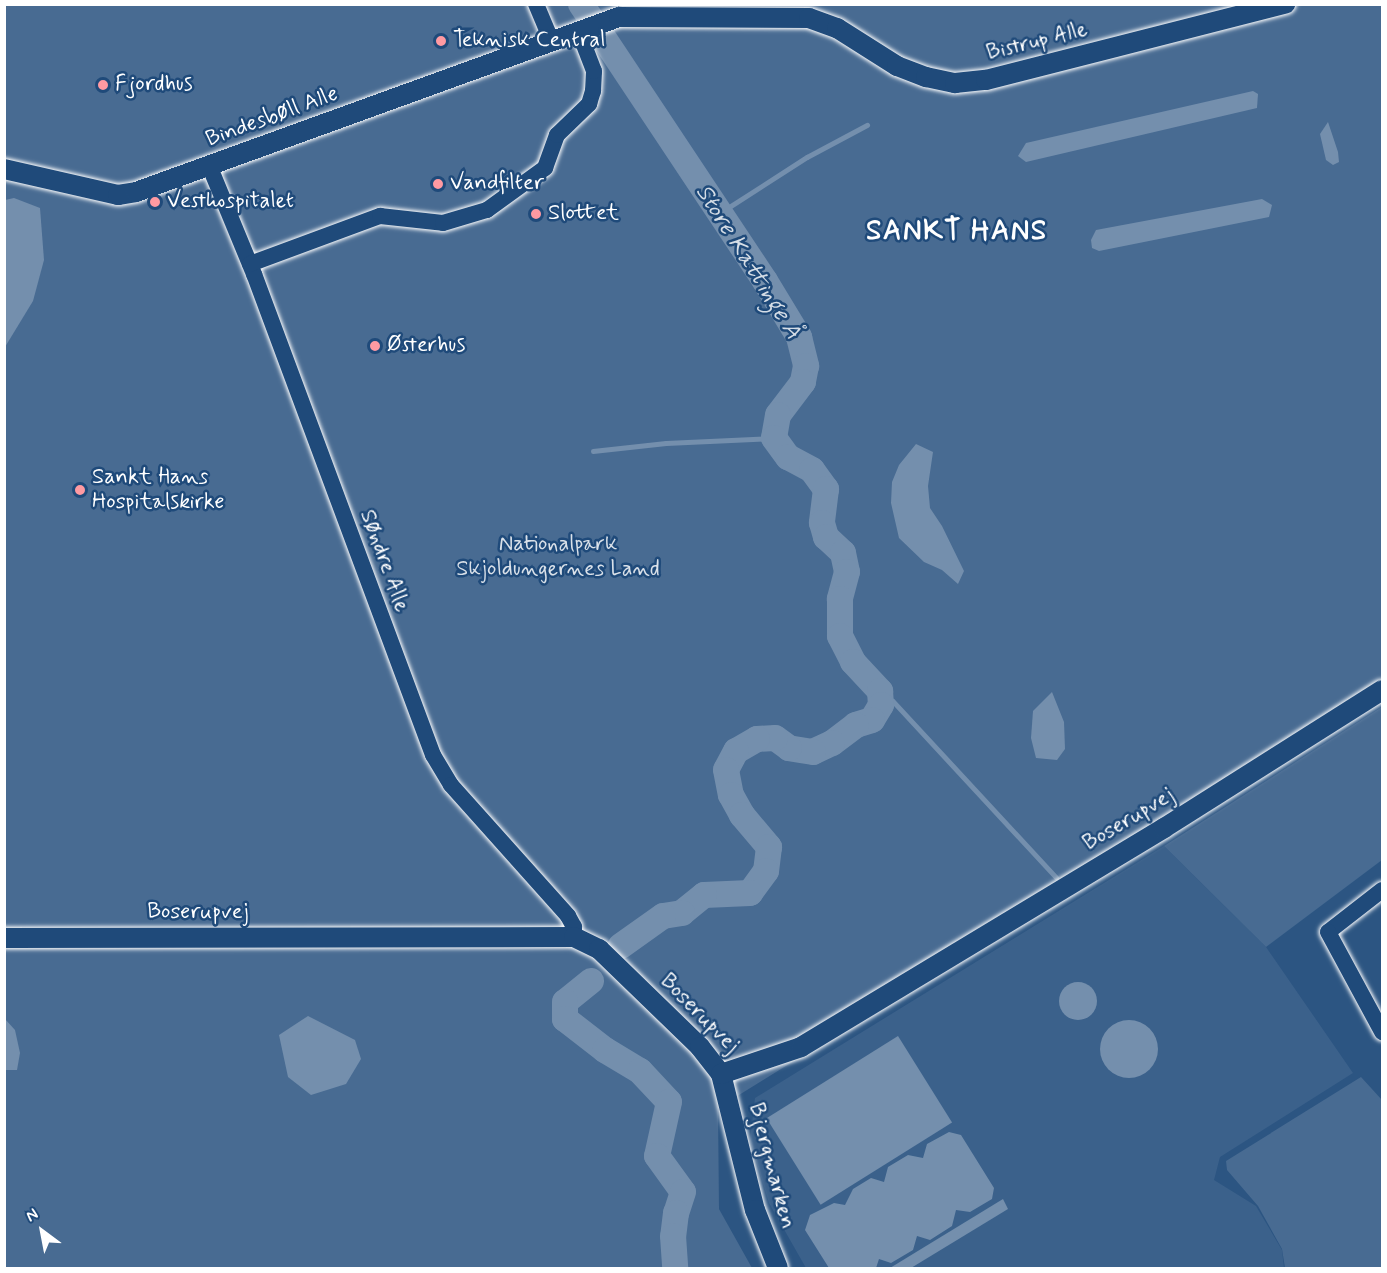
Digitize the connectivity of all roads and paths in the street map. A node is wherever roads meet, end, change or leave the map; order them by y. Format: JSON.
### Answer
{"nodes":[{"id":1,"x":536,"y":4,"type":"edge"},
{"id":2,"x":1285,"y":4,"type":"edge"},
{"id":3,"x":619,"y":11,"type":"edge"},
{"id":4,"x":809,"y":18,"type":"joint"},
{"id":5,"x":579,"y":32,"type":"junction"},
{"id":6,"x":552,"y":42,"type":"junction"},
{"id":7,"x":209,"y":165,"type":"junction"},
{"id":8,"x":4,"y":169,"type":"edge"},
{"id":9,"x":250,"y":264,"type":"junction"},
{"id":10,"x":1383,"y":690,"type":"edge"},
{"id":11,"x":1383,"y":890,"type":"edge"},
{"id":12,"x":574,"y":937,"type":"junction"},
{"id":13,"x":4,"y":938,"type":"edge"},
{"id":14,"x":1383,"y":1032,"type":"edge"},
{"id":15,"x":721,"y":1074,"type":"junction"},
{"id":16,"x":778,"y":1269,"type":"edge"}],
"edges":[{"from":1,"to":6,"type":"street"},
{"from":2,"to":4,"type":"street","name":"Bistrup Alle"},
{"from":3,"to":4,"type":"street","name":"Bindesbøll Alle"},
{"from":3,"to":5,"type":"street","name":"Bindesbøll Alle"},
{"from":5,"to":6,"type":"street","name":"Bindesbøll Alle"},
{"from":5,"to":9,"type":"street"},
{"from":6,"to":7,"type":"street","name":"Bindesbøll Alle"},
{"from":7,"to":8,"type":"street","name":"Bindesbøll Alle"},
{"from":7,"to":9,"type":"street","name":"Søndre Alle"},
{"from":9,"to":12,"type":"street","name":"Søndre Alle"},
{"from":10,"to":15,"type":"street","name":"Boserupvej"},
{"from":11,"to":14,"type":"street"},
{"from":12,"to":13,"type":"street","name":"Boserupvej"},
{"from":12,"to":15,"type":"street","name":"Boserupvej"},
{"from":15,"to":16,"type":"street","name":"Bjergmarken"}]}
